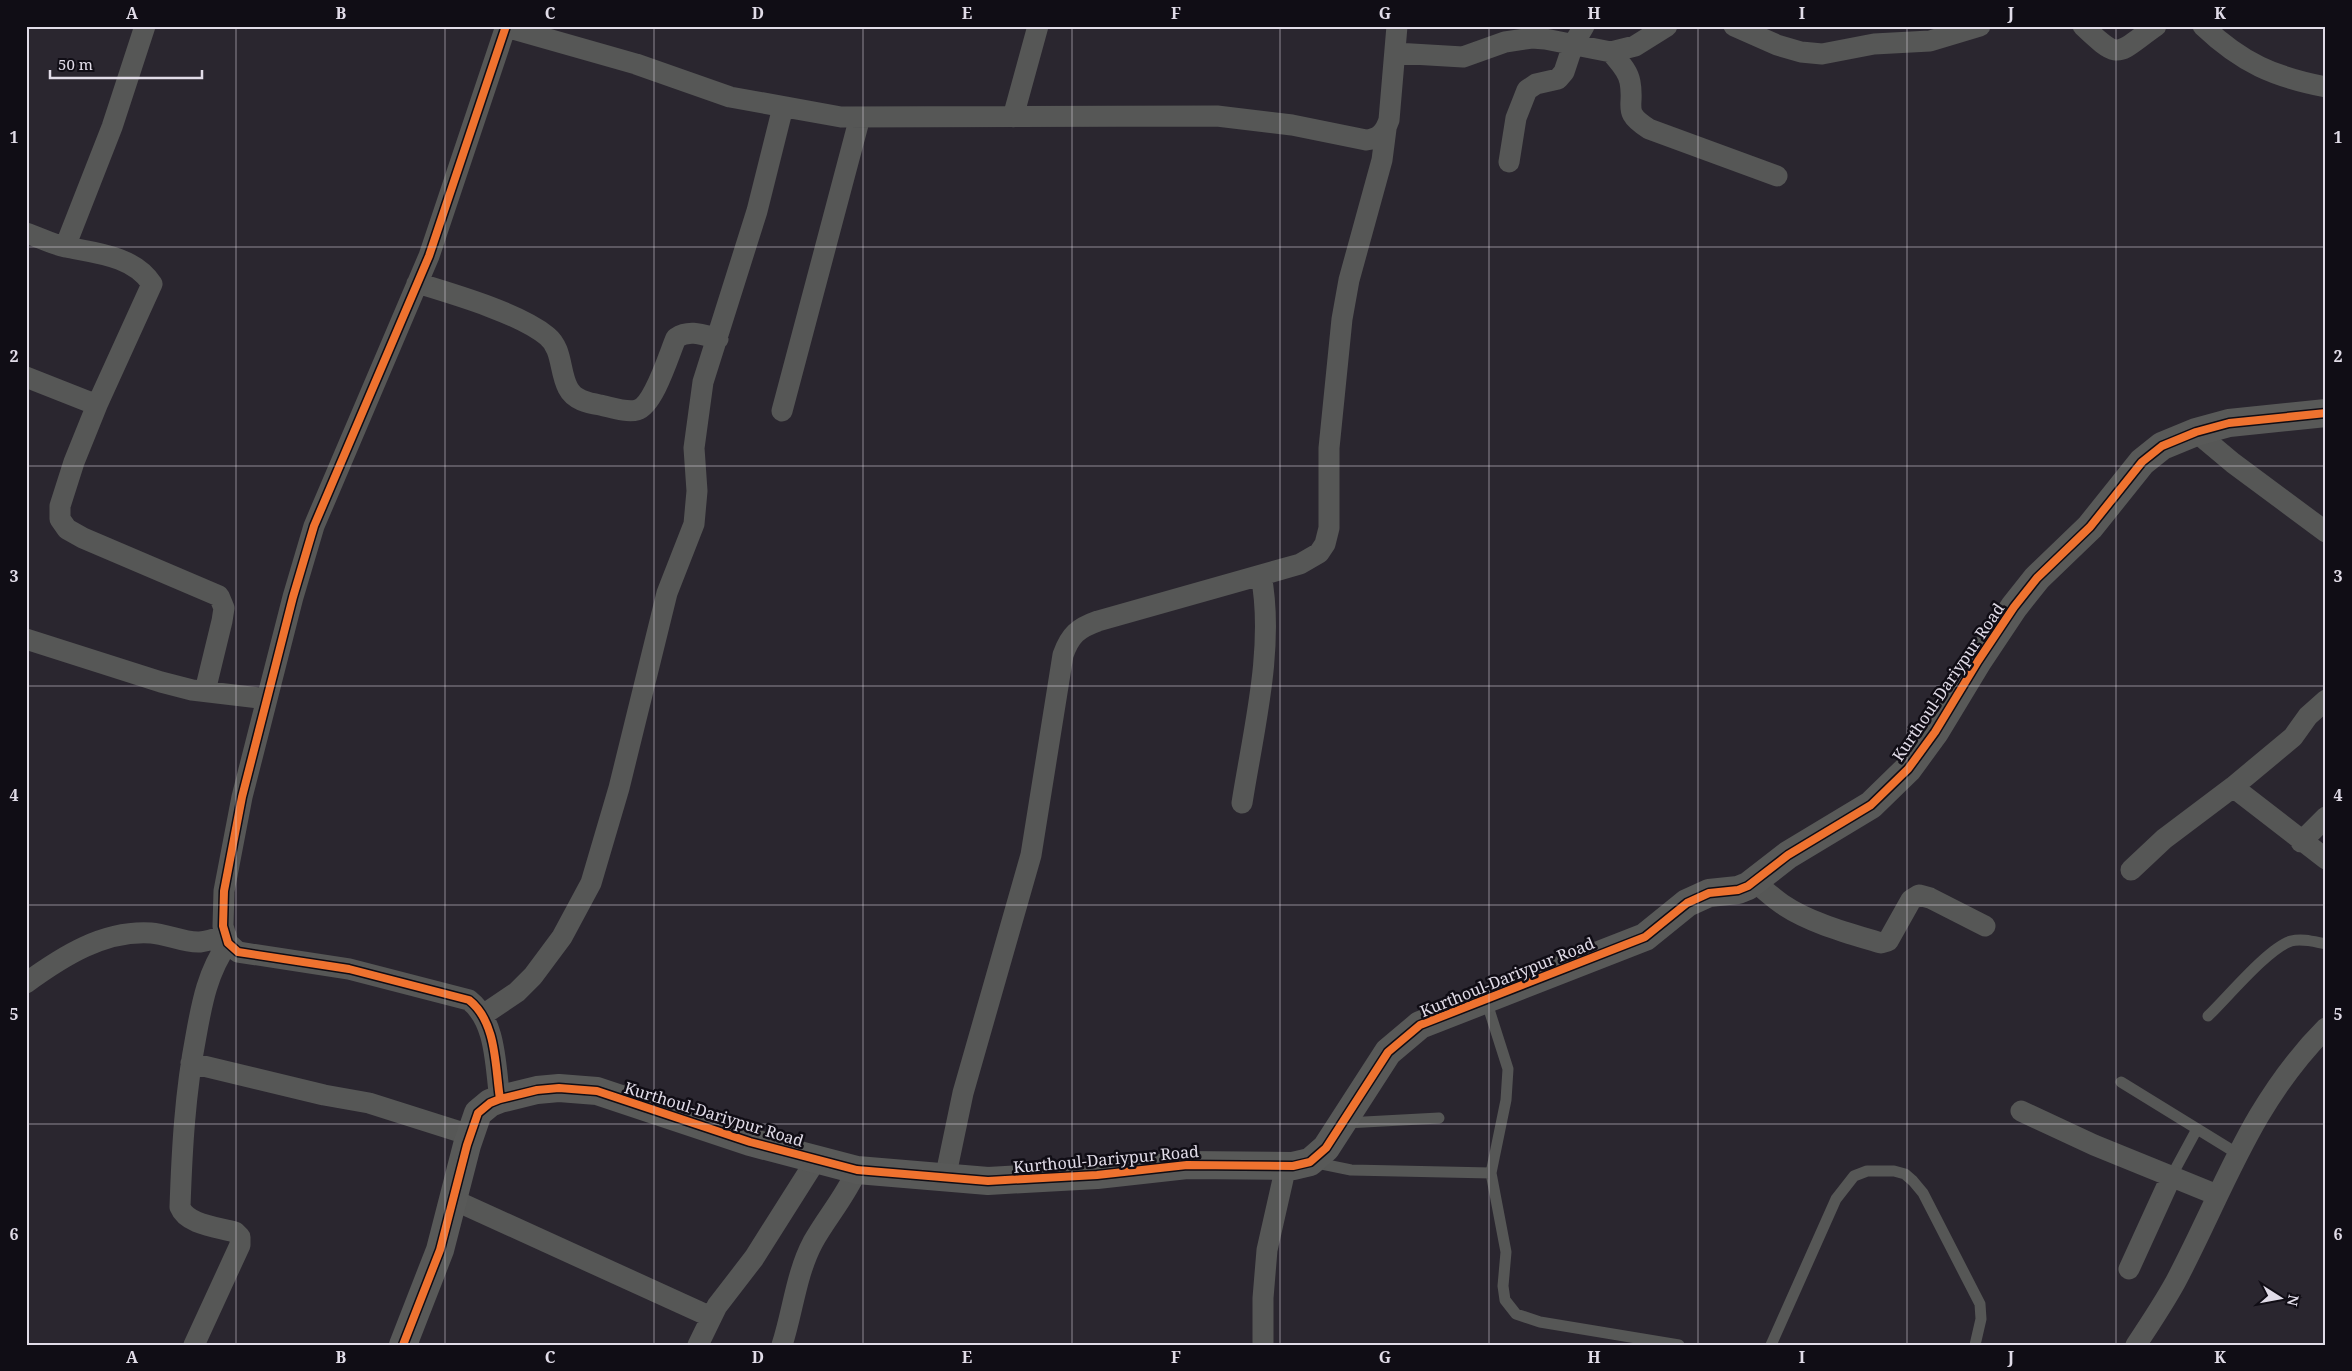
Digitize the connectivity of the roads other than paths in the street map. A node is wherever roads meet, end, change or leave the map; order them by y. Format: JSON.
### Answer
{"nodes":[{"id":1,"x":145,"y":26,"type":"edge"},
{"id":2,"x":1038,"y":26,"type":"edge"},
{"id":3,"x":1397,"y":26,"type":"edge"},
{"id":4,"x":1584,"y":26,"type":"edge"},
{"id":5,"x":1667,"y":26,"type":"edge"},
{"id":6,"x":1734,"y":26,"type":"edge"},
{"id":7,"x":1980,"y":26,"type":"edge"},
{"id":8,"x":2083,"y":26,"type":"edge"},
{"id":9,"x":2156,"y":26,"type":"edge"},
{"id":10,"x":2203,"y":26,"type":"edge"},
{"id":11,"x":506,"y":27,"type":"edge"},
{"id":12,"x":546,"y":32,"type":"edge"},
{"id":13,"x":1573,"y":45,"type":"junction"},
{"id":14,"x":1611,"y":52,"type":"junction"},
{"id":15,"x":1395,"y":53,"type":"junction"},
{"id":16,"x":2326,"y":87,"type":"edge"},
{"id":17,"x":783,"y":107,"type":"junction"},
{"id":18,"x":860,"y":117,"type":"junction"},
{"id":19,"x":1013,"y":117,"type":"junction"},
{"id":20,"x":1386,"y":129,"type":"junction"},
{"id":21,"x":1509,"y":162,"type":"dead end"},
{"id":22,"x":1777,"y":176,"type":"dead end"},
{"id":23,"x":26,"y":233,"type":"edge"},
{"id":24,"x":64,"y":247,"type":"junction"},
{"id":25,"x":417,"y":283,"type":"junction"},
{"id":26,"x":718,"y":339,"type":"junction"},
{"id":27,"x":26,"y":377,"type":"edge"},
{"id":28,"x":98,"y":405,"type":"junction"},
{"id":29,"x":782,"y":410,"type":"dead end"},
{"id":30,"x":2326,"y":414,"type":"edge"},
{"id":31,"x":2196,"y":432,"type":"junction"},
{"id":32,"x":2326,"y":532,"type":"edge"},
{"id":33,"x":1261,"y":575,"type":"junction"},
{"id":34,"x":26,"y":639,"type":"edge"},
{"id":35,"x":205,"y":691,"type":"junction"},
{"id":36,"x":267,"y":699,"type":"junction"},
{"id":37,"x":2326,"y":700,"type":"edge"},
{"id":38,"x":2233,"y":787,"type":"junction"},
{"id":39,"x":1242,"y":803,"type":"dead end"},
{"id":40,"x":2326,"y":817,"type":"edge"},
{"id":41,"x":2301,"y":842,"type":"junction"},
{"id":42,"x":2326,"y":859,"type":"edge"},
{"id":43,"x":2131,"y":870,"type":"dead end"},
{"id":44,"x":1754,"y":881,"type":"junction"},
{"id":45,"x":1985,"y":926,"type":"dead end"},
{"id":46,"x":227,"y":939,"type":"junction"},
{"id":47,"x":2326,"y":944,"type":"edge"},
{"id":48,"x":26,"y":983,"type":"edge"},
{"id":49,"x":1485,"y":998,"type":"junction"},
{"id":50,"x":483,"y":1015,"type":"junction"},
{"id":51,"x":2208,"y":1016,"type":"dead end"},
{"id":52,"x":2326,"y":1028,"type":"edge"},
{"id":53,"x":190,"y":1063,"type":"junction"},
{"id":54,"x":2121,"y":1082,"type":"dead end"},
{"id":55,"x":500,"y":1099,"type":"junction"},
{"id":56,"x":2021,"y":1111,"type":"dead end"},
{"id":57,"x":1439,"y":1118,"type":"dead end"},
{"id":58,"x":1342,"y":1123,"type":"junction"},
{"id":59,"x":2196,"y":1129,"type":"junction"},
{"id":60,"x":470,"y":1135,"type":"junction"},
{"id":61,"x":2238,"y":1154,"type":"junction"},
{"id":62,"x":816,"y":1160,"type":"junction"},
{"id":63,"x":1298,"y":1164,"type":"junction"},
{"id":64,"x":857,"y":1170,"type":"junction"},
{"id":65,"x":1491,"y":1173,"type":"junction"},
{"id":66,"x":2171,"y":1177,"type":"junction"},
{"id":67,"x":945,"y":1179,"type":"junction"},
{"id":68,"x":2217,"y":1195,"type":"junction"},
{"id":69,"x":454,"y":1200,"type":"junction"},
{"id":70,"x":2129,"y":1269,"type":"dead end"},
{"id":71,"x":711,"y":1317,"type":"junction"},
{"id":72,"x":194,"y":1345,"type":"edge"},
{"id":73,"x":403,"y":1345,"type":"edge"},
{"id":74,"x":698,"y":1345,"type":"edge"},
{"id":75,"x":782,"y":1345,"type":"edge"},
{"id":76,"x":1263,"y":1345,"type":"edge"},
{"id":77,"x":1679,"y":1345,"type":"edge"},
{"id":78,"x":1772,"y":1345,"type":"edge"},
{"id":79,"x":1975,"y":1345,"type":"edge"},
{"id":80,"x":2136,"y":1345,"type":"edge"}],
"edges":[{"from":1,"to":24,"type":"street"},
{"from":2,"to":19,"type":"street"},
{"from":3,"to":15,"type":"street"},
{"from":4,"to":13,"type":"street"},
{"from":5,"to":14,"type":"street"},
{"from":6,"to":7,"type":"street"},
{"from":8,"to":9,"type":"street"},
{"from":10,"to":16,"type":"street"},
{"from":11,"to":12,"type":"street"},
{"from":11,"to":25,"type":"street"},
{"from":12,"to":17,"type":"street"},
{"from":13,"to":14,"type":"street"},
{"from":13,"to":15,"type":"street"},
{"from":13,"to":21,"type":"street"},
{"from":14,"to":22,"type":"street"},
{"from":15,"to":20,"type":"street"},
{"from":17,"to":18,"type":"street"},
{"from":17,"to":26,"type":"street"},
{"from":18,"to":19,"type":"street"},
{"from":18,"to":29,"type":"street"},
{"from":19,"to":20,"type":"street"},
{"from":20,"to":33,"type":"street"},
{"from":23,"to":24,"type":"street"},
{"from":24,"to":28,"type":"street"},
{"from":25,"to":26,"type":"street"},
{"from":25,"to":36,"type":"street"},
{"from":26,"to":50,"type":"street"},
{"from":27,"to":28,"type":"street"},
{"from":28,"to":35,"type":"street"},
{"from":30,"to":31,"type":"street","name":"Kurthoul-Dariypur Road"},
{"from":31,"to":32,"type":"street"},
{"from":31,"to":44,"type":"street","name":"Kurthoul-Dariypur Road"},
{"from":33,"to":39,"type":"street"},
{"from":33,"to":67,"type":"street"},
{"from":34,"to":35,"type":"street"},
{"from":35,"to":36,"type":"street"},
{"from":36,"to":46,"type":"street"},
{"from":37,"to":38,"type":"street"},
{"from":38,"to":41,"type":"street"},
{"from":38,"to":43,"type":"street"},
{"from":40,"to":41,"type":"street"},
{"from":41,"to":42,"type":"street"},
{"from":44,"to":45,"type":"street"},
{"from":44,"to":49,"type":"street","name":"Kurthoul-Dariypur Road"},
{"from":46,"to":48,"type":"street"},
{"from":46,"to":50,"type":"street"},
{"from":46,"to":53,"type":"street"},
{"from":47,"to":51,"type":"lane"},
{"from":49,"to":58,"type":"street","name":"Kurthoul-Dariypur Road"},
{"from":49,"to":65,"type":"lane"},
{"from":50,"to":55,"type":"street"},
{"from":52,"to":61,"type":"street"},
{"from":53,"to":60,"type":"street"},
{"from":53,"to":72,"type":"street"},
{"from":54,"to":59,"type":"lane"},
{"from":55,"to":60,"type":"street","name":"Kurthoul-Dariypur Road"},
{"from":55,"to":62,"type":"street","name":"Kurthoul-Dariypur Road"},
{"from":56,"to":66,"type":"street"},
{"from":57,"to":58,"type":"lane"},
{"from":58,"to":63,"type":"street","name":"Kurthoul-Dariypur Road"},
{"from":59,"to":61,"type":"lane"},
{"from":59,"to":66,"type":"lane"},
{"from":60,"to":69,"type":"street","name":"Kurthoul-Dariypur Road"},
{"from":61,"to":68,"type":"street"},
{"from":62,"to":64,"type":"street","name":"Kurthoul-Dariypur Road"},
{"from":62,"to":71,"type":"street"},
{"from":63,"to":65,"type":"lane"},
{"from":63,"to":67,"type":"street","name":"Kurthoul-Dariypur Road"},
{"from":63,"to":76,"type":"street"},
{"from":64,"to":67,"type":"street","name":"Kurthoul-Dariypur Road"},
{"from":64,"to":75,"type":"street"},
{"from":65,"to":77,"type":"lane"},
{"from":66,"to":68,"type":"street"},
{"from":66,"to":70,"type":"street"},
{"from":68,"to":80,"type":"street"},
{"from":69,"to":71,"type":"street"},
{"from":69,"to":73,"type":"street","name":"Kurthoul-Dariypur Road"},
{"from":71,"to":74,"type":"street"},
{"from":78,"to":79,"type":"lane"}]}
